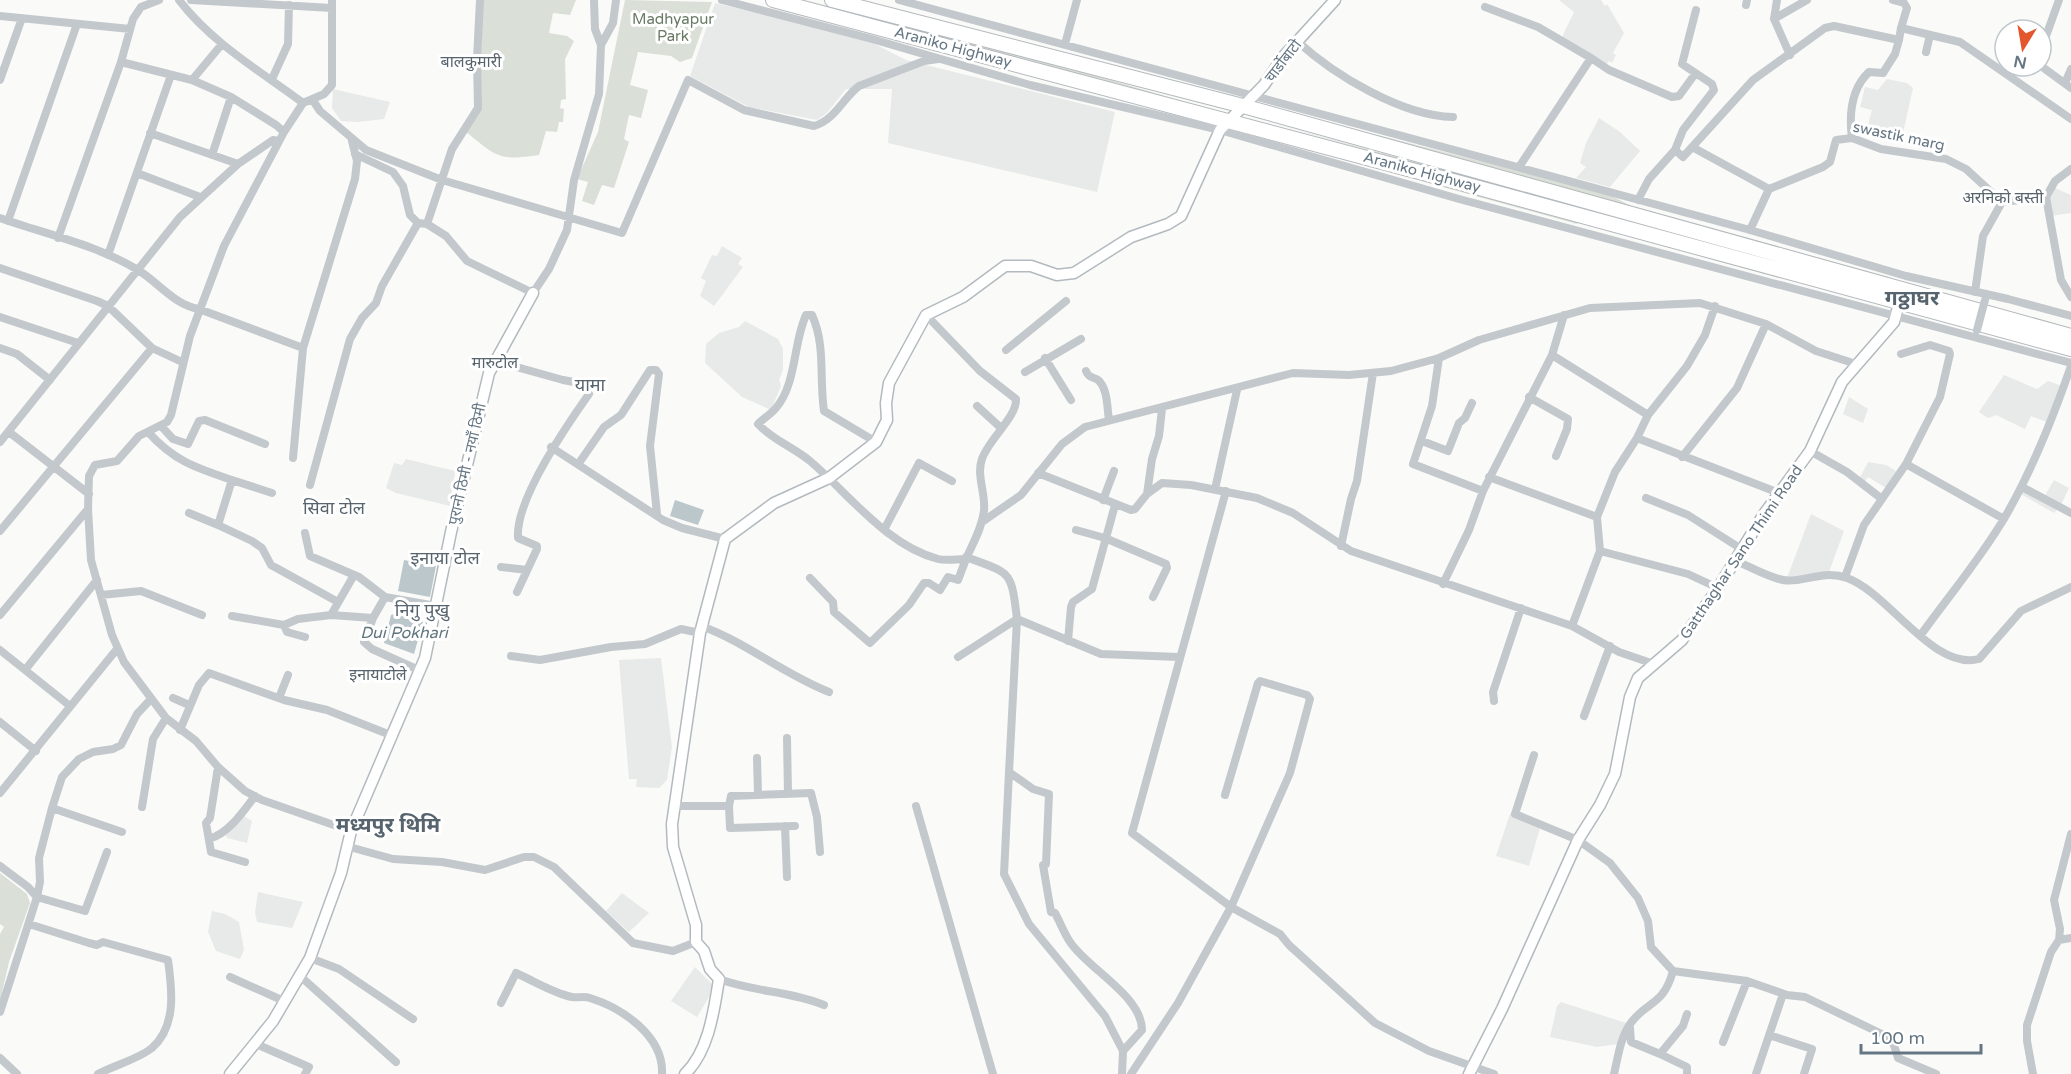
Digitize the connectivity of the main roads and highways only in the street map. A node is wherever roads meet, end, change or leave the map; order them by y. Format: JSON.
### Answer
{"nodes":[{"id":1,"x":773,"y":0,"type":"edge"},
{"id":2,"x":832,"y":0,"type":"edge"},
{"id":3,"x":1335,"y":0,"type":"edge"},
{"id":4,"x":1248,"y":102,"type":"junction"},
{"id":5,"x":1224,"y":125,"type":"junction"},
{"id":6,"x":533,"y":293,"type":"road end"},
{"id":7,"x":1899,"y":304,"type":"junction"},
{"id":8,"x":2071,"y":336,"type":"edge"},
{"id":9,"x":2071,"y":349,"type":"edge"},
{"id":10,"x":1471,"y":1070,"type":"edge"},
{"id":11,"x":230,"y":1074,"type":"edge"},
{"id":12,"x":685,"y":1074,"type":"edge"}],
"edges":[{"from":1,"to":5,"type":"highway","name":"Araniko Highway"},
{"from":2,"to":4,"type":"highway","name":"Araniko Highway"},
{"from":3,"to":4,"type":"main road","name":"चार्डोबाटो"},
{"from":4,"to":5,"type":"main road","name":"चार्डोबाटो"},
{"from":4,"to":7,"type":"highway","name":"Araniko Highway"},
{"from":5,"to":7,"type":"highway","name":"Araniko Highway"},
{"from":5,"to":12,"type":"main road"},
{"from":6,"to":11,"type":"main road","name":"पुरानो ठिमी - नयाँ ठिमी"},
{"from":7,"to":8,"type":"highway","name":"Araniko Highway"},
{"from":7,"to":9,"type":"highway","name":"Araniko Highway"},
{"from":7,"to":10,"type":"main road","name":"Gatthaghar Sano Thimi Road"}]}
